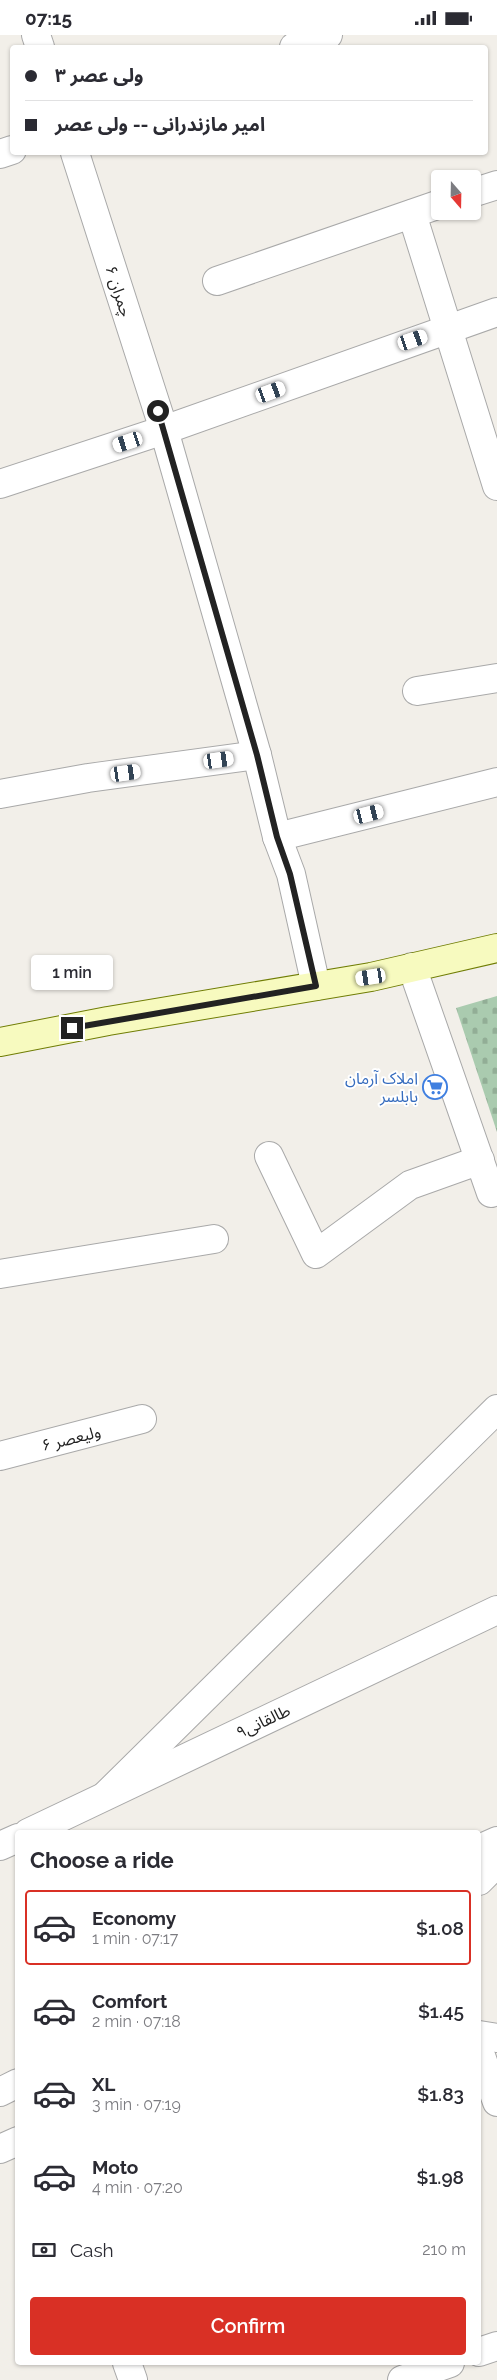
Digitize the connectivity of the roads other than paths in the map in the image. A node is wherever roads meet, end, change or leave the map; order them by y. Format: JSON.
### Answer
{"nodes":[{"id":1,"x":328,"y":35,"type":"edge"},
{"id":2,"x":300,"y":45,"type":"edge"},
{"id":3,"x":76,"y":155,"type":"edge"},
{"id":4,"x":497,"y":185,"type":"edge"},
{"id":5,"x":481,"y":190,"type":"edge"},
{"id":6,"x":431,"y":207,"type":"edge"},
{"id":7,"x":412,"y":214,"type":"junction"},
{"id":8,"x":217,"y":281,"type":"dead end"},
{"id":9,"x":497,"y":312,"type":"edge"},
{"id":10,"x":448,"y":329,"type":"junction"},
{"id":11,"x":164,"y":430,"type":"junction"},
{"id":12,"x":0,"y":484,"type":"edge"},
{"id":13,"x":497,"y":486,"type":"edge"},
{"id":14,"x":497,"y":678,"type":"edge"},
{"id":15,"x":417,"y":691,"type":"dead end"},
{"id":16,"x":257,"y":755,"type":"junction"},
{"id":17,"x":497,"y":782,"type":"edge"},
{"id":18,"x":0,"y":794,"type":"edge"},
{"id":19,"x":277,"y":837,"type":"junction"},
{"id":20,"x":497,"y":948,"type":"edge"},
{"id":21,"x":412,"y":967,"type":"junction"},
{"id":22,"x":316,"y":986,"type":"junction"},
{"id":23,"x":0,"y":1043,"type":"edge"},
{"id":24,"x":269,"y":1156,"type":"dead end"},
{"id":25,"x":480,"y":1160,"type":"junction"},
{"id":26,"x":491,"y":1193,"type":"dead end"},
{"id":27,"x":214,"y":1239,"type":"dead end"},
{"id":28,"x":0,"y":1274,"type":"edge"},
{"id":29,"x":497,"y":1409,"type":"edge"},
{"id":30,"x":142,"y":1419,"type":"dead end"},
{"id":31,"x":0,"y":1456,"type":"edge"},
{"id":32,"x":497,"y":1610,"type":"edge"},
{"id":33,"x":106,"y":1795,"type":"junction"},
{"id":34,"x":34,"y":1830,"type":"edge"},
{"id":35,"x":15,"y":1839,"type":"edge"},
{"id":36,"x":497,"y":1841,"type":"edge"},
{"id":37,"x":0,"y":1846,"type":"edge"},
{"id":38,"x":481,"y":1848,"type":"edge"},
{"id":39,"x":497,"y":1863,"type":"edge"},
{"id":40,"x":481,"y":1879,"type":"edge"},
{"id":41,"x":481,"y":2035,"type":"edge"},
{"id":42,"x":497,"y":2038,"type":"edge"},
{"id":43,"x":481,"y":2056,"type":"edge"},
{"id":44,"x":15,"y":2084,"type":"edge"},
{"id":45,"x":0,"y":2092,"type":"edge"},
{"id":46,"x":497,"y":2102,"type":"edge"},
{"id":47,"x":15,"y":2142,"type":"edge"},
{"id":48,"x":0,"y":2149,"type":"edge"},
{"id":49,"x":497,"y":2346,"type":"edge"},
{"id":50,"x":481,"y":2351,"type":"edge"},
{"id":51,"x":128,"y":2365,"type":"edge"},
{"id":52,"x":444,"y":2365,"type":"edge"},
{"id":53,"x":133,"y":2380,"type":"edge"},
{"id":54,"x":402,"y":2380,"type":"edge"}],
"edges":[{"from":1,"to":2,"type":"street"},
{"from":3,"to":11,"type":"street","name":"چمران ۶"},
{"from":4,"to":5,"type":"street"},
{"from":6,"to":7,"type":"street"},
{"from":7,"to":8,"type":"street"},
{"from":7,"to":10,"type":"street"},
{"from":9,"to":10,"type":"street"},
{"from":10,"to":11,"type":"street"},
{"from":10,"to":13,"type":"street"},
{"from":11,"to":12,"type":"street"},
{"from":11,"to":16,"type":"street","name":"چمران ۶"},
{"from":14,"to":15,"type":"street"},
{"from":16,"to":18,"type":"street"},
{"from":16,"to":19,"type":"street","name":"چمران ۶"},
{"from":17,"to":19,"type":"street"},
{"from":19,"to":22,"type":"street","name":"چمران ۶"},
{"from":20,"to":21,"type":"street"},
{"from":21,"to":22,"type":"street"},
{"from":21,"to":25,"type":"street"},
{"from":22,"to":23,"type":"street"},
{"from":24,"to":25,"type":"street"},
{"from":25,"to":26,"type":"street"},
{"from":27,"to":28,"type":"street"},
{"from":29,"to":33,"type":"street"},
{"from":30,"to":31,"type":"street","name":"ولیعصر ۶"},
{"from":32,"to":33,"type":"street","name":"طالقانی۹"},
{"from":33,"to":34,"type":"street","name":"طالقانی۹"},
{"from":35,"to":37,"type":"street"},
{"from":36,"to":38,"type":"street"},
{"from":39,"to":40,"type":"street"},
{"from":41,"to":42,"type":"street"},
{"from":43,"to":46,"type":"street"},
{"from":44,"to":45,"type":"street"},
{"from":47,"to":48,"type":"street"},
{"from":49,"to":50,"type":"street"},
{"from":51,"to":53,"type":"street"},
{"from":52,"to":54,"type":"street"}]}
